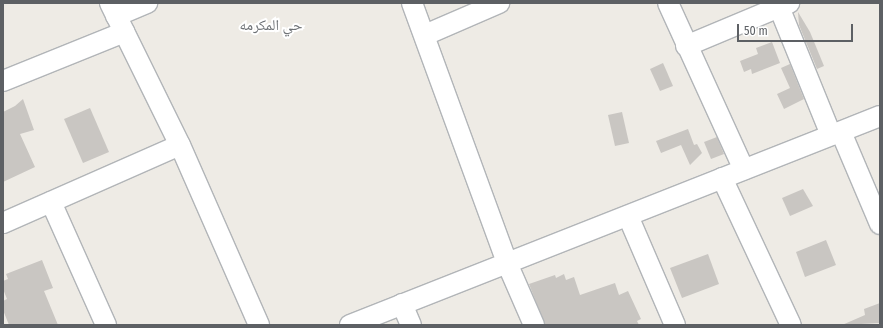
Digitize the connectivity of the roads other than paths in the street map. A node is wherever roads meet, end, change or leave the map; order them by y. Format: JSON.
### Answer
{"nodes":[{"id":1,"x":147,"y":3,"type":"edge"},
{"id":2,"x":412,"y":3,"type":"edge"},
{"id":3,"x":499,"y":3,"type":"edge"},
{"id":4,"x":668,"y":3,"type":"edge"},
{"id":5,"x":784,"y":5,"type":"edge"},
{"id":6,"x":117,"y":17,"type":"edge"},
{"id":7,"x":425,"y":35,"type":"junction"},
{"id":8,"x":686,"y":46,"type":"junction"},
{"id":9,"x":3,"y":81,"type":"edge"},
{"id":10,"x":880,"y":116,"type":"edge"},
{"id":11,"x":836,"y":134,"type":"junction"},
{"id":12,"x":180,"y":145,"type":"junction"},
{"id":13,"x":744,"y":170,"type":"junction"},
{"id":14,"x":722,"y":178,"type":"junction"},
{"id":15,"x":51,"y":202,"type":"junction"},
{"id":16,"x":628,"y":216,"type":"junction"},
{"id":17,"x":3,"y":223,"type":"edge"},
{"id":18,"x":880,"y":224,"type":"edge"},
{"id":19,"x":507,"y":263,"type":"junction"},
{"id":20,"x":402,"y":304,"type":"junction"},
{"id":21,"x":106,"y":325,"type":"edge"},
{"id":22,"x":259,"y":325,"type":"edge"},
{"id":23,"x":350,"y":325,"type":"edge"},
{"id":24,"x":411,"y":325,"type":"edge"},
{"id":25,"x":534,"y":325,"type":"edge"},
{"id":26,"x":674,"y":325,"type":"edge"},
{"id":27,"x":791,"y":325,"type":"edge"}],
"edges":[{"from":1,"to":6,"type":"street"},
{"from":2,"to":7,"type":"street"},
{"from":3,"to":7,"type":"street"},
{"from":4,"to":8,"type":"street"},
{"from":5,"to":8,"type":"street"},
{"from":5,"to":11,"type":"street"},
{"from":6,"to":9,"type":"street"},
{"from":6,"to":12,"type":"street"},
{"from":7,"to":19,"type":"street"},
{"from":8,"to":13,"type":"street"},
{"from":10,"to":11,"type":"street"},
{"from":11,"to":13,"type":"street"},
{"from":11,"to":18,"type":"street"},
{"from":12,"to":15,"type":"street"},
{"from":12,"to":22,"type":"street"},
{"from":13,"to":14,"type":"street"},
{"from":14,"to":16,"type":"street"},
{"from":14,"to":27,"type":"street"},
{"from":15,"to":17,"type":"street"},
{"from":15,"to":21,"type":"street"},
{"from":16,"to":19,"type":"street"},
{"from":16,"to":26,"type":"street"},
{"from":19,"to":20,"type":"street"},
{"from":19,"to":25,"type":"street"},
{"from":20,"to":23,"type":"street"},
{"from":20,"to":24,"type":"street"}]}
